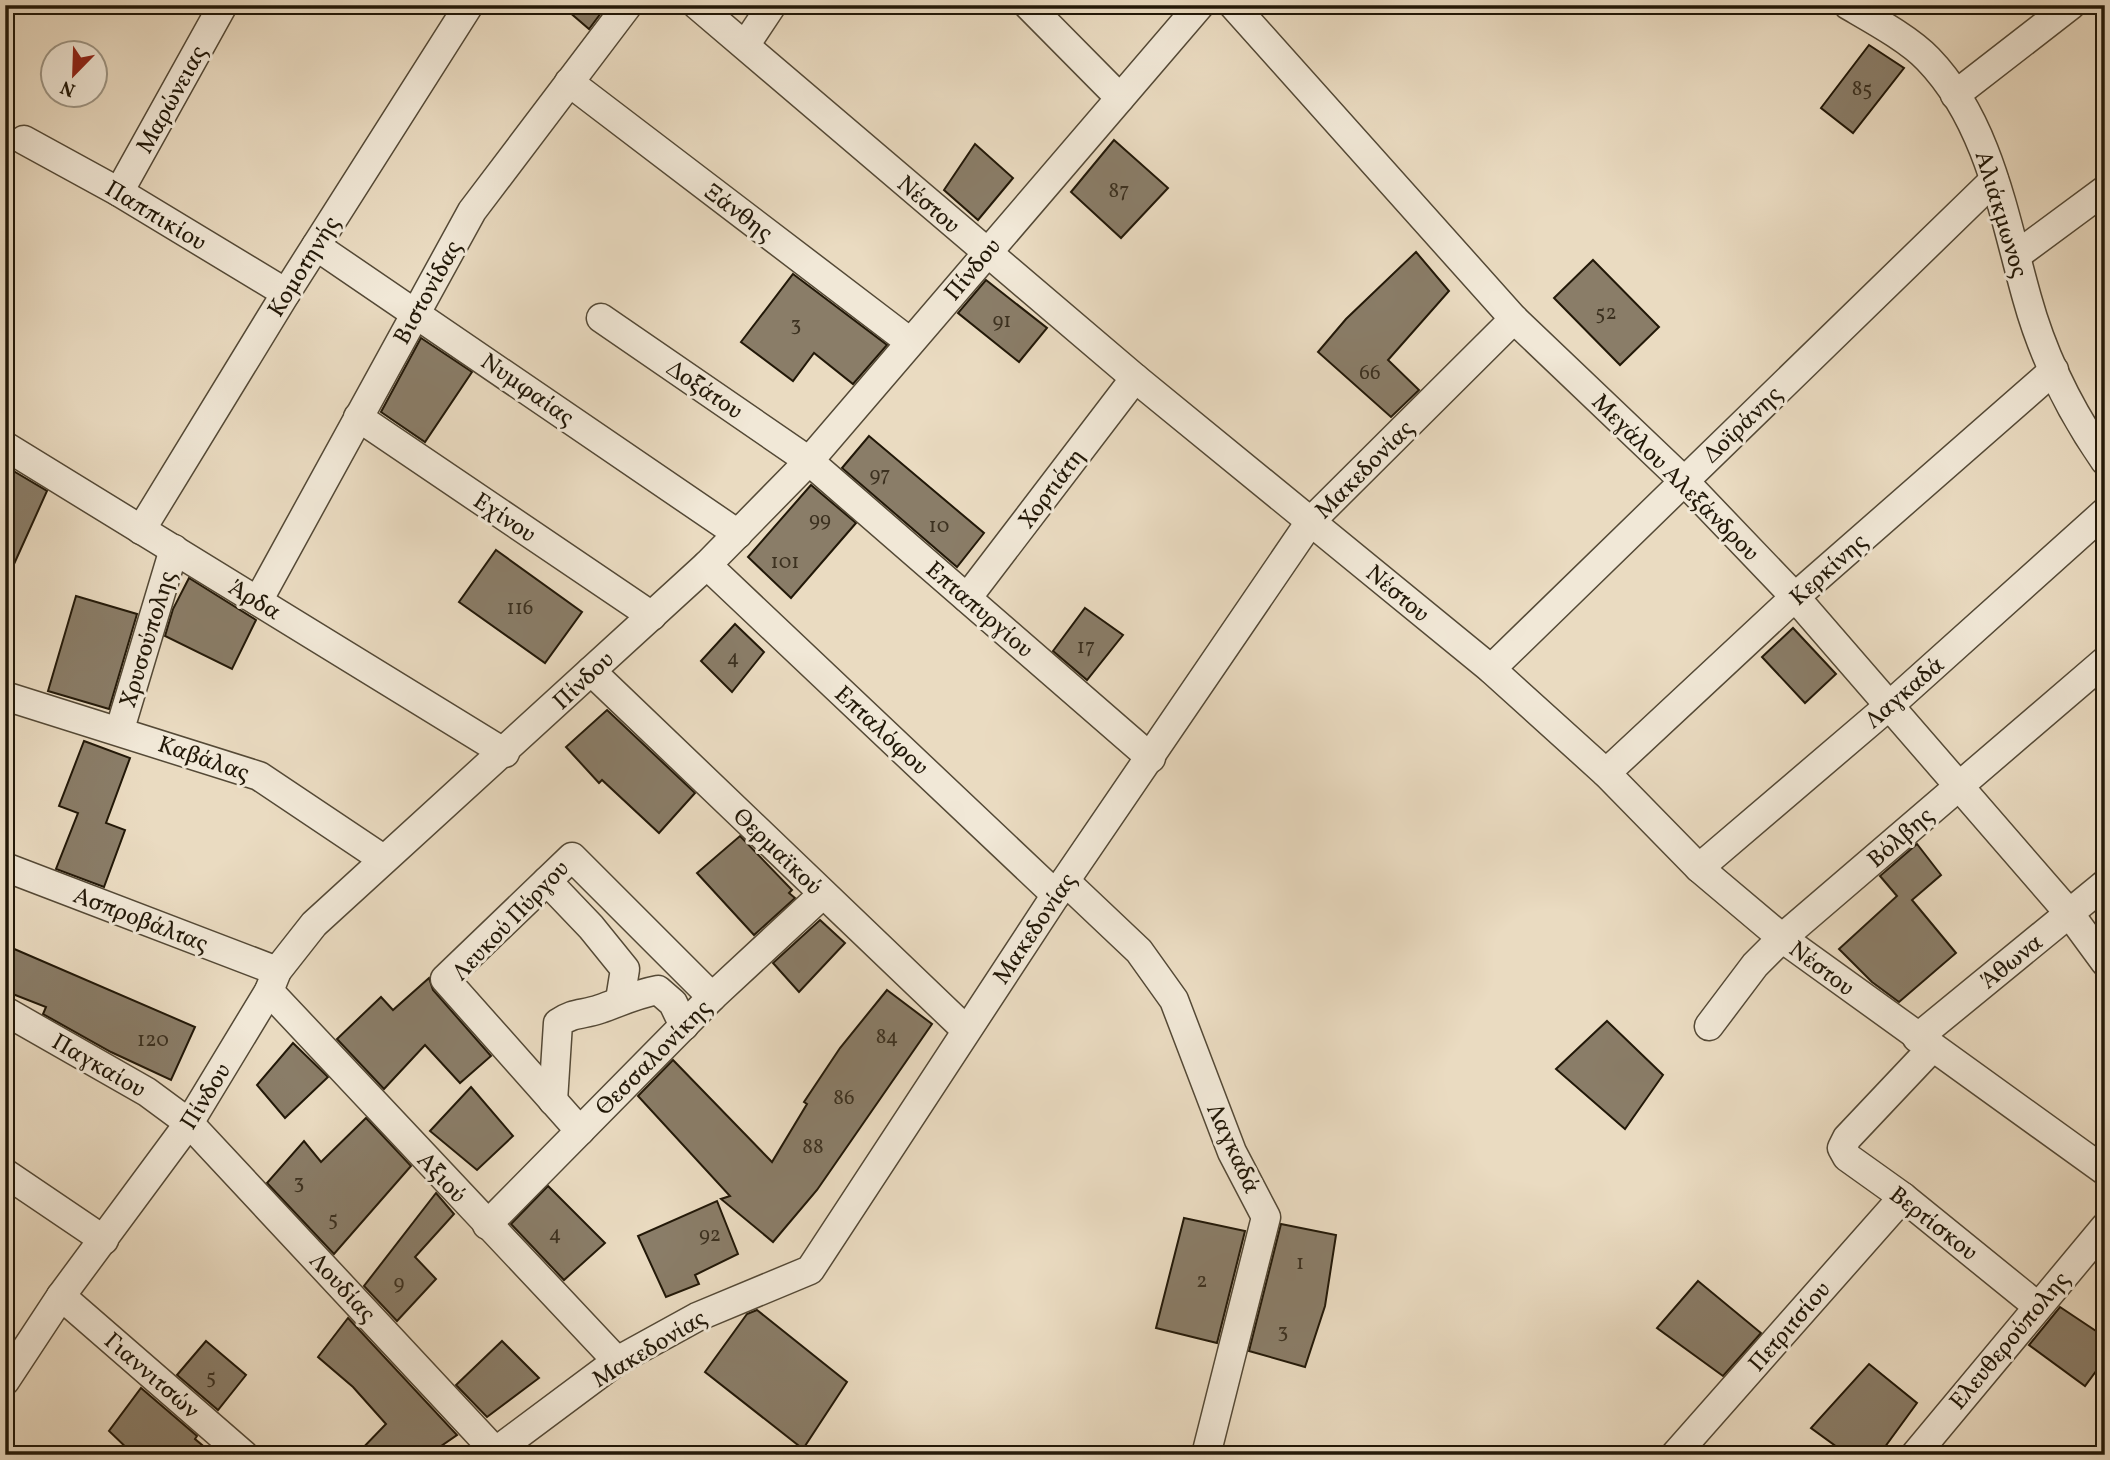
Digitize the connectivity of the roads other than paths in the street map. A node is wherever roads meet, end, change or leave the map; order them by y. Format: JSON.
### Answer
{"nodes":[{"id":1,"x":223,"y":5,"type":"edge"},
{"id":2,"x":469,"y":5,"type":"edge"},
{"id":3,"x":628,"y":5,"type":"edge"},
{"id":4,"x":697,"y":5,"type":"edge"},
{"id":5,"x":772,"y":5,"type":"edge"},
{"id":6,"x":1028,"y":5,"type":"edge"},
{"id":7,"x":1200,"y":5,"type":"edge"},
{"id":8,"x":1233,"y":5,"type":"edge"},
{"id":9,"x":2071,"y":5,"type":"edge"},
{"id":10,"x":1861,"y":8,"type":"edge"},
{"id":11,"x":746,"y":44,"type":"junction"},
{"id":12,"x":569,"y":82,"type":"junction"},
{"id":13,"x":1955,"y":95,"type":"junction"},
{"id":14,"x":1120,"y":98,"type":"junction"},
{"id":15,"x":24,"y":140,"type":"dead end"},
{"id":16,"x":1994,"y":180,"type":"junction"},
{"id":17,"x":2105,"y":190,"type":"edge"},
{"id":18,"x":119,"y":192,"type":"junction"},
{"id":19,"x":316,"y":246,"type":"junction"},
{"id":20,"x":986,"y":253,"type":"junction"},
{"id":21,"x":2017,"y":255,"type":"junction"},
{"id":22,"x":286,"y":293,"type":"junction"},
{"id":23,"x":415,"y":312,"type":"junction"},
{"id":24,"x":601,"y":318,"type":"dead end"},
{"id":25,"x":1514,"y":319,"type":"junction"},
{"id":26,"x":910,"y":342,"type":"junction"},
{"id":27,"x":2054,"y":370,"type":"junction"},
{"id":28,"x":1135,"y":378,"type":"junction"},
{"id":29,"x":358,"y":417,"type":"junction"},
{"id":30,"x":5,"y":446,"type":"edge"},
{"id":31,"x":809,"y":461,"type":"junction"},
{"id":32,"x":2105,"y":461,"type":"edge"},
{"id":33,"x":1684,"y":481,"type":"junction"},
{"id":34,"x":2105,"y":512,"type":"edge"},
{"id":35,"x":1310,"y":522,"type":"junction"},
{"id":36,"x":141,"y":530,"type":"junction"},
{"id":37,"x":738,"y":534,"type":"junction"},
{"id":38,"x":174,"y":550,"type":"junction"},
{"id":39,"x":707,"y":565,"type":"junction"},
{"id":40,"x":1795,"y":597,"type":"junction"},
{"id":41,"x":967,"y":598,"type":"junction"},
{"id":42,"x":258,"y":601,"type":"junction"},
{"id":43,"x":652,"y":616,"type":"junction"},
{"id":44,"x":2105,"y":661,"type":"edge"},
{"id":45,"x":1490,"y":669,"type":"junction"},
{"id":46,"x":591,"y":671,"type":"junction"},
{"id":47,"x":5,"y":696,"type":"edge"},
{"id":48,"x":1890,"y":705,"type":"junction"},
{"id":49,"x":120,"y":729,"type":"junction"},
{"id":50,"x":505,"y":753,"type":"junction"},
{"id":51,"x":1151,"y":758,"type":"junction"},
{"id":52,"x":1606,"y":773,"type":"junction"},
{"id":53,"x":1959,"y":787,"type":"junction"},
{"id":54,"x":383,"y":859,"type":"junction"},
{"id":55,"x":5,"y":867,"type":"edge"},
{"id":56,"x":1699,"y":867,"type":"junction"},
{"id":57,"x":547,"y":881,"type":"junction"},
{"id":58,"x":2105,"y":884,"type":"edge"},
{"id":59,"x":1060,"y":888,"type":"junction"},
{"id":60,"x":823,"y":894,"type":"junction"},
{"id":61,"x":2069,"y":913,"type":"junction"},
{"id":62,"x":1782,"y":938,"type":"junction"},
{"id":63,"x":2105,"y":962,"type":"edge"},
{"id":64,"x":273,"y":981,"type":"junction"},
{"id":65,"x":712,"y":998,"type":"junction"},
{"id":66,"x":620,"y":1000,"type":"junction"},
{"id":67,"x":5,"y":1012,"type":"edge"},
{"id":68,"x":684,"y":1026,"type":"junction"},
{"id":69,"x":1709,"y":1026,"type":"dead end"},
{"id":70,"x":966,"y":1030,"type":"junction"},
{"id":71,"x":1924,"y":1043,"type":"junction"},
{"id":72,"x":553,"y":1101,"type":"junction"},
{"id":73,"x":189,"y":1123,"type":"junction"},
{"id":74,"x":580,"y":1131,"type":"junction"},
{"id":75,"x":1847,"y":1138,"type":"joint"},
{"id":76,"x":2105,"y":1171,"type":"edge"},
{"id":77,"x":5,"y":1173,"type":"edge"},
{"id":78,"x":1903,"y":1197,"type":"junction"},
{"id":79,"x":487,"y":1225,"type":"junction"},
{"id":80,"x":2105,"y":1227,"type":"edge"},
{"id":81,"x":104,"y":1240,"type":"junction"},
{"id":82,"x":61,"y":1296,"type":"junction"},
{"id":83,"x":2036,"y":1305,"type":"junction"},
{"id":84,"x":617,"y":1361,"type":"junction"},
{"id":85,"x":5,"y":1381,"type":"edge"},
{"id":86,"x":493,"y":1453,"type":"edge"},
{"id":87,"x":244,"y":1455,"type":"edge"},
{"id":88,"x":1206,"y":1455,"type":"edge"},
{"id":89,"x":1675,"y":1455,"type":"edge"},
{"id":90,"x":1915,"y":1455,"type":"edge"}],
"edges":[{"from":1,"to":18,"type":"street","name":"Μαρώνειας"},
{"from":2,"to":19,"type":"street","name":"Κομοτηνής"},
{"from":3,"to":12,"type":"street","name":"Βιστονίδας"},
{"from":4,"to":11,"type":"street","name":"Νέστου"},
{"from":5,"to":11,"type":"street"},
{"from":6,"to":14,"type":"street"},
{"from":7,"to":14,"type":"street","name":"Πίνδου"},
{"from":8,"to":25,"type":"street","name":"Μεγάλου Αλεξάνδρου"},
{"from":9,"to":13,"type":"street"},
{"from":10,"to":13,"type":"street","name":"Αλιάκμωνος"},
{"from":11,"to":20,"type":"street","name":"Νέστου"},
{"from":12,"to":23,"type":"street","name":"Βιστονίδας"},
{"from":12,"to":26,"type":"street","name":"Ξάνθης"},
{"from":13,"to":16,"type":"street","name":"Αλιάκμωνος"},
{"from":14,"to":20,"type":"street","name":"Πίνδου"},
{"from":15,"to":18,"type":"street","name":"Παππικίου"},
{"from":16,"to":21,"type":"street","name":"Αλιάκμωνος"},
{"from":16,"to":33,"type":"street","name":"Δοϊράνης"},
{"from":17,"to":21,"type":"street"},
{"from":18,"to":22,"type":"street","name":"Παππικίου"},
{"from":19,"to":22,"type":"street","name":"Κομοτηνής"},
{"from":19,"to":23,"type":"street","name":"Νυμφαίας"},
{"from":20,"to":26,"type":"street","name":"Πίνδου"},
{"from":20,"to":28,"type":"street","name":"Νέστου"},
{"from":21,"to":27,"type":"street","name":"Αλιάκμωνος"},
{"from":22,"to":36,"type":"street","name":"Κομοτηνής"},
{"from":23,"to":29,"type":"street","name":"Βιστονίδας"},
{"from":23,"to":37,"type":"street","name":"Νυμφαίας"},
{"from":24,"to":31,"type":"street","name":"Δοξάτου"},
{"from":25,"to":33,"type":"street","name":"Μεγάλου Αλεξάνδρου"},
{"from":25,"to":35,"type":"street","name":"Μακεδονίας"},
{"from":26,"to":31,"type":"street","name":"Πίνδου"},
{"from":27,"to":32,"type":"street","name":"Αλιάκμωνος"},
{"from":27,"to":40,"type":"street","name":"Κερκίνης"},
{"from":28,"to":35,"type":"street","name":"Νέστου"},
{"from":28,"to":41,"type":"street","name":"Χορτιάτη"},
{"from":29,"to":42,"type":"street","name":"Βιστονίδας"},
{"from":29,"to":43,"type":"street","name":"Εχίνου"},
{"from":30,"to":36,"type":"street","name":"Άρδα"},
{"from":31,"to":37,"type":"street","name":"Πίνδου"},
{"from":31,"to":41,"type":"street","name":"Επταπυργίου"},
{"from":33,"to":40,"type":"street","name":"Μεγάλου Αλεξάνδρου"},
{"from":33,"to":45,"type":"street","name":"Δοϊράνης"},
{"from":34,"to":48,"type":"street","name":"Λαγκαδά"},
{"from":35,"to":45,"type":"street","name":"Νέστου"},
{"from":35,"to":51,"type":"street","name":"Μακεδονίας"},
{"from":36,"to":38,"type":"street","name":"Άρδα"},
{"from":37,"to":39,"type":"street","name":"Πίνδου"},
{"from":38,"to":42,"type":"street","name":"Άρδα"},
{"from":38,"to":49,"type":"street","name":"Χρυσούπολης"},
{"from":39,"to":43,"type":"street","name":"Πίνδου"},
{"from":39,"to":59,"type":"street","name":"Επταλόφου"},
{"from":40,"to":48,"type":"street","name":"Μεγάλου Αλεξάνδρου"},
{"from":40,"to":52,"type":"street","name":"Κερκίνης"},
{"from":41,"to":51,"type":"street","name":"Επταπυργίου"},
{"from":42,"to":50,"type":"street","name":"Άρδα"},
{"from":43,"to":46,"type":"street","name":"Πίνδου"},
{"from":44,"to":53,"type":"street","name":"Βόλβης"},
{"from":45,"to":52,"type":"street","name":"Νέστου"},
{"from":46,"to":50,"type":"street","name":"Πίνδου"},
{"from":46,"to":60,"type":"street","name":"Θερμαϊκού"},
{"from":47,"to":49,"type":"street","name":"Καβάλας"},
{"from":48,"to":53,"type":"street","name":"Μεγάλου Αλεξάνδρου"},
{"from":48,"to":56,"type":"street","name":"Λαγκαδά"},
{"from":49,"to":54,"type":"street","name":"Καβάλας"},
{"from":50,"to":54,"type":"street","name":"Πίνδου"},
{"from":51,"to":59,"type":"street","name":"Μακεδονίας"},
{"from":52,"to":56,"type":"street","name":"Νέστου"},
{"from":53,"to":61,"type":"street","name":"Μεγάλου Αλεξάνδρου"},
{"from":53,"to":62,"type":"street","name":"Βόλβης"},
{"from":54,"to":64,"type":"street","name":"Πίνδου"},
{"from":55,"to":64,"type":"street","name":"Ασπροβάλτας"},
{"from":56,"to":62,"type":"street","name":"Νέστου"},
{"from":57,"to":65,"type":"street","name":"Λευκού Πύργου"},
{"from":57,"to":66,"type":"street"},
{"from":57,"to":72,"type":"street","name":"Λευκού Πύργου"},
{"from":58,"to":61,"type":"street","name":"Άθωνα"},
{"from":59,"to":70,"type":"street","name":"Μακεδονίας"},
{"from":59,"to":88,"type":"street","name":"Λαγκαδά"},
{"from":60,"to":65,"type":"street","name":"Θεσσαλονίκης"},
{"from":60,"to":70,"type":"street","name":"Θερμαϊκού"},
{"from":61,"to":63,"type":"street","name":"Μεγάλου Αλεξάνδρου"},
{"from":61,"to":71,"type":"street","name":"Άθωνα"},
{"from":62,"to":69,"type":"street","name":"Βόλβης"},
{"from":62,"to":71,"type":"street","name":"Νέστου"},
{"from":64,"to":73,"type":"street","name":"Πίνδου"},
{"from":64,"to":79,"type":"street","name":"Αξιού"},
{"from":65,"to":68,"type":"street","name":"Θεσσαλονίκης"},
{"from":66,"to":68,"type":"street"},
{"from":66,"to":72,"type":"street"},
{"from":67,"to":73,"type":"street","name":"Παγκαίου"},
{"from":68,"to":74,"type":"street","name":"Θεσσαλονίκης"},
{"from":70,"to":84,"type":"street","name":"Μακεδονίας"},
{"from":71,"to":75,"type":"street","name":"Άθωνα"},
{"from":71,"to":76,"type":"street","name":"Νέστου"},
{"from":72,"to":74,"type":"street","name":"Λευκού Πύργου"},
{"from":73,"to":81,"type":"street","name":"Πίνδου"},
{"from":73,"to":86,"type":"street","name":"Λουδίας"},
{"from":74,"to":79,"type":"street","name":"Θεσσαλονίκης"},
{"from":75,"to":78,"type":"street","name":"Βερτίσκου"},
{"from":77,"to":81,"type":"street"},
{"from":78,"to":83,"type":"street","name":"Βερτίσκου"},
{"from":78,"to":89,"type":"street","name":"Πετριτσίου"},
{"from":79,"to":84,"type":"street","name":"Αξιού"},
{"from":80,"to":83,"type":"street","name":"Ελευθερούπολης"},
{"from":81,"to":82,"type":"street","name":"Πίνδου"},
{"from":82,"to":85,"type":"street","name":"Πίνδου"},
{"from":82,"to":87,"type":"street","name":"Γιαννιτσών"},
{"from":83,"to":90,"type":"street","name":"Ελευθερούπολης"},
{"from":84,"to":86,"type":"street","name":"Μακεδονίας"}]}
